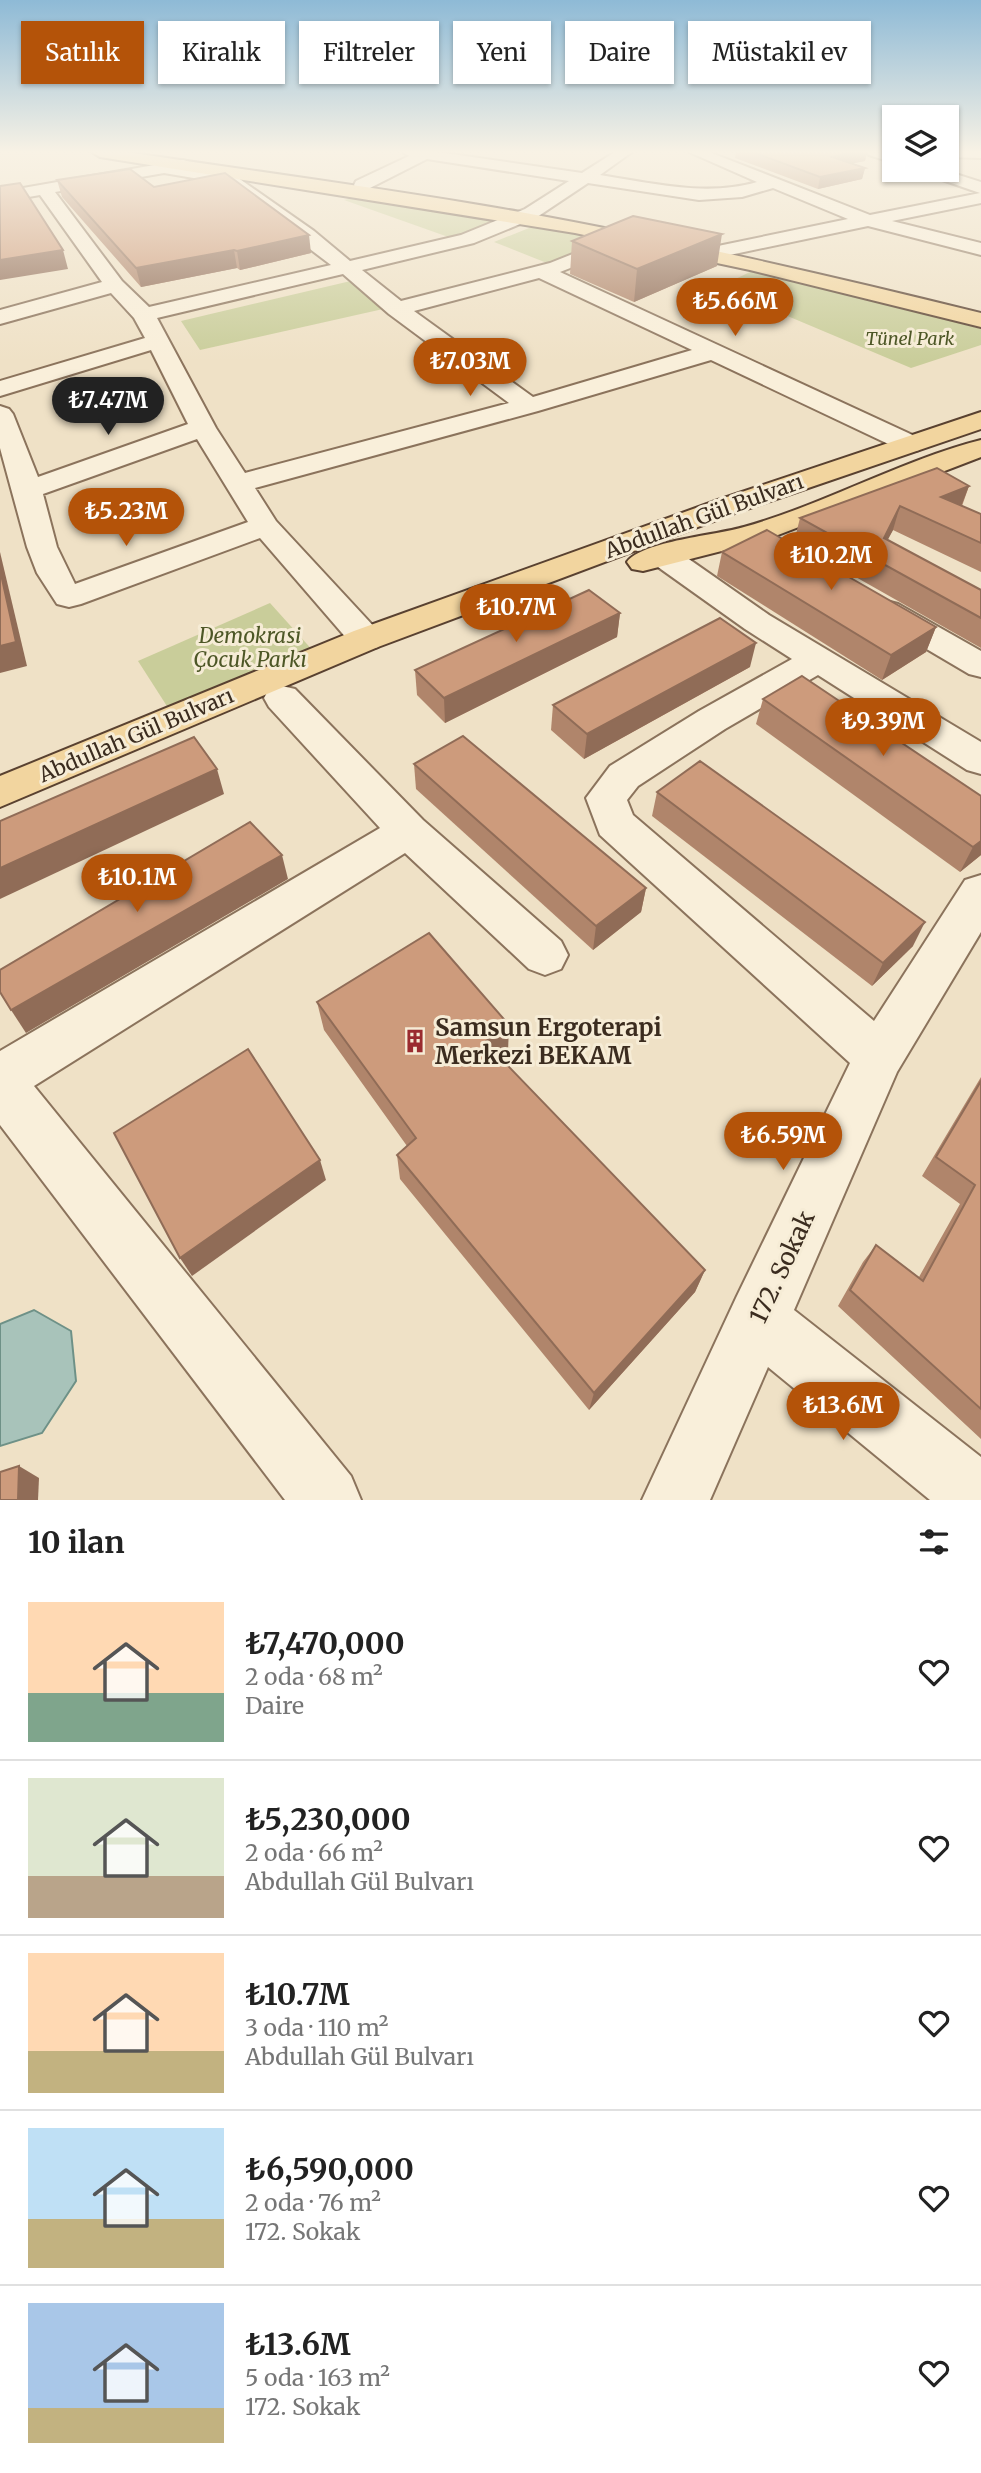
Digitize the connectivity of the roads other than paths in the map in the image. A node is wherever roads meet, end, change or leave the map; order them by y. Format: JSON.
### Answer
{"nodes":[{"id":1,"x":68,"y":222,"type":"edge"},
{"id":2,"x":292,"y":222,"type":"edge"},
{"id":3,"x":508,"y":222,"type":"edge"},
{"id":4,"x":562,"y":222,"type":"edge"},
{"id":5,"x":864,"y":222,"type":"edge"},
{"id":6,"x":873,"y":222,"type":"edge"},
{"id":7,"x":635,"y":236,"type":"junction"},
{"id":8,"x":981,"y":249,"type":"edge"},
{"id":9,"x":725,"y":250,"type":"junction"},
{"id":10,"x":346,"y":268,"type":"junction"},
{"id":11,"x":541,"y":271,"type":"junction"},
{"id":12,"x":115,"y":285,"type":"junction"},
{"id":13,"x":397,"y":309,"type":"junction"},
{"id":14,"x":981,"y":311,"type":"edge"},
{"id":15,"x":144,"y":315,"type":"junction"},
{"id":16,"x":0,"y":317,"type":"edge"},
{"id":17,"x":981,"y":320,"type":"edge"},
{"id":18,"x":158,"y":341,"type":"junction"},
{"id":19,"x":712,"y":352,"type":"junction"},
{"id":20,"x":0,"y":389,"type":"edge"},
{"id":21,"x":530,"y":406,"type":"junction"},
{"id":22,"x":0,"y":414,"type":"edge"},
{"id":23,"x":981,"y":420,"type":"edge"},
{"id":24,"x":203,"y":428,"type":"junction"},
{"id":25,"x":910,"y":444,"type":"junction"},
{"id":26,"x":981,"y":449,"type":"edge"},
{"id":27,"x":240,"y":483,"type":"junction"},
{"id":28,"x":28,"y":490,"type":"junction"},
{"id":29,"x":265,"y":526,"type":"junction"},
{"id":30,"x":754,"y":534,"type":"junction"},
{"id":31,"x":662,"y":555,"type":"junction"},
{"id":32,"x":789,"y":555,"type":"edge"},
{"id":33,"x":861,"y":597,"type":"edge"},
{"id":34,"x":366,"y":639,"type":"junction"},
{"id":35,"x":818,"y":660,"type":"junction"},
{"id":36,"x":981,"y":666,"type":"edge"},
{"id":37,"x":282,"y":698,"type":"junction"},
{"id":38,"x":981,"y":760,"type":"edge"},
{"id":39,"x":0,"y":792,"type":"edge"},
{"id":40,"x":0,"y":818,"type":"edge"},
{"id":41,"x":408,"y":831,"type":"junction"},
{"id":42,"x":981,"y":893,"type":"edge"},
{"id":43,"x":545,"y":955,"type":"dead end"},
{"id":44,"x":879,"y":1057,"type":"junction"},
{"id":45,"x":0,"y":1081,"type":"edge"},
{"id":46,"x":757,"y":1319,"type":"junction"},
{"id":47,"x":981,"y":1499,"type":"edge"},
{"id":48,"x":327,"y":1500,"type":"edge"},
{"id":49,"x":676,"y":1500,"type":"edge"}],
"edges":[{"from":1,"to":12,"type":"street"},
{"from":2,"to":10,"type":"street"},
{"from":3,"to":10,"type":"street"},
{"from":4,"to":7,"type":"main road"},
{"from":5,"to":9,"type":"street"},
{"from":6,"to":8,"type":"street"},
{"from":7,"to":9,"type":"main road"},
{"from":7,"to":11,"type":"street"},
{"from":7,"to":17,"type":"main road"},
{"from":9,"to":14,"type":"main road"},
{"from":10,"to":13,"type":"street"},
{"from":10,"to":15,"type":"street"},
{"from":11,"to":13,"type":"street"},
{"from":11,"to":19,"type":"street"},
{"from":12,"to":15,"type":"street"},
{"from":12,"to":16,"type":"street"},
{"from":13,"to":21,"type":"street"},
{"from":15,"to":18,"type":"street"},
{"from":18,"to":20,"type":"street"},
{"from":18,"to":24,"type":"street"},
{"from":19,"to":21,"type":"street"},
{"from":19,"to":25,"type":"street"},
{"from":21,"to":27,"type":"street"},
{"from":22,"to":28,"type":"street"},
{"from":23,"to":25,"type":"main road","name":"Abdullah Gül Bulvarı"},
{"from":24,"to":27,"type":"street"},
{"from":24,"to":28,"type":"street"},
{"from":25,"to":34,"type":"main road","name":"Abdullah Gül Bulvarı"},
{"from":26,"to":30,"type":"main road","name":"Abdullah Gül Bulvarı"},
{"from":27,"to":29,"type":"street"},
{"from":28,"to":29,"type":"street"},
{"from":29,"to":34,"type":"street"},
{"from":30,"to":31,"type":"main road","name":"Abdullah Gül Bulvarı"},
{"from":30,"to":32,"type":"street"},
{"from":31,"to":35,"type":"street"},
{"from":31,"to":37,"type":"main road","name":"Abdullah Gül Bulvarı"},
{"from":33,"to":36,"type":"street"},
{"from":34,"to":39,"type":"main road","name":"Abdullah Gül Bulvarı"},
{"from":35,"to":38,"type":"street"},
{"from":35,"to":44,"type":"street"},
{"from":37,"to":40,"type":"main road","name":"Abdullah Gül Bulvarı"},
{"from":37,"to":41,"type":"street"},
{"from":41,"to":43,"type":"street"},
{"from":41,"to":45,"type":"street"},
{"from":42,"to":44,"type":"street","name":"172. Sokak"},
{"from":44,"to":46,"type":"street","name":"172. Sokak"},
{"from":45,"to":48,"type":"street"},
{"from":46,"to":47,"type":"street"},
{"from":46,"to":49,"type":"street","name":"172. Sokak"}]}
